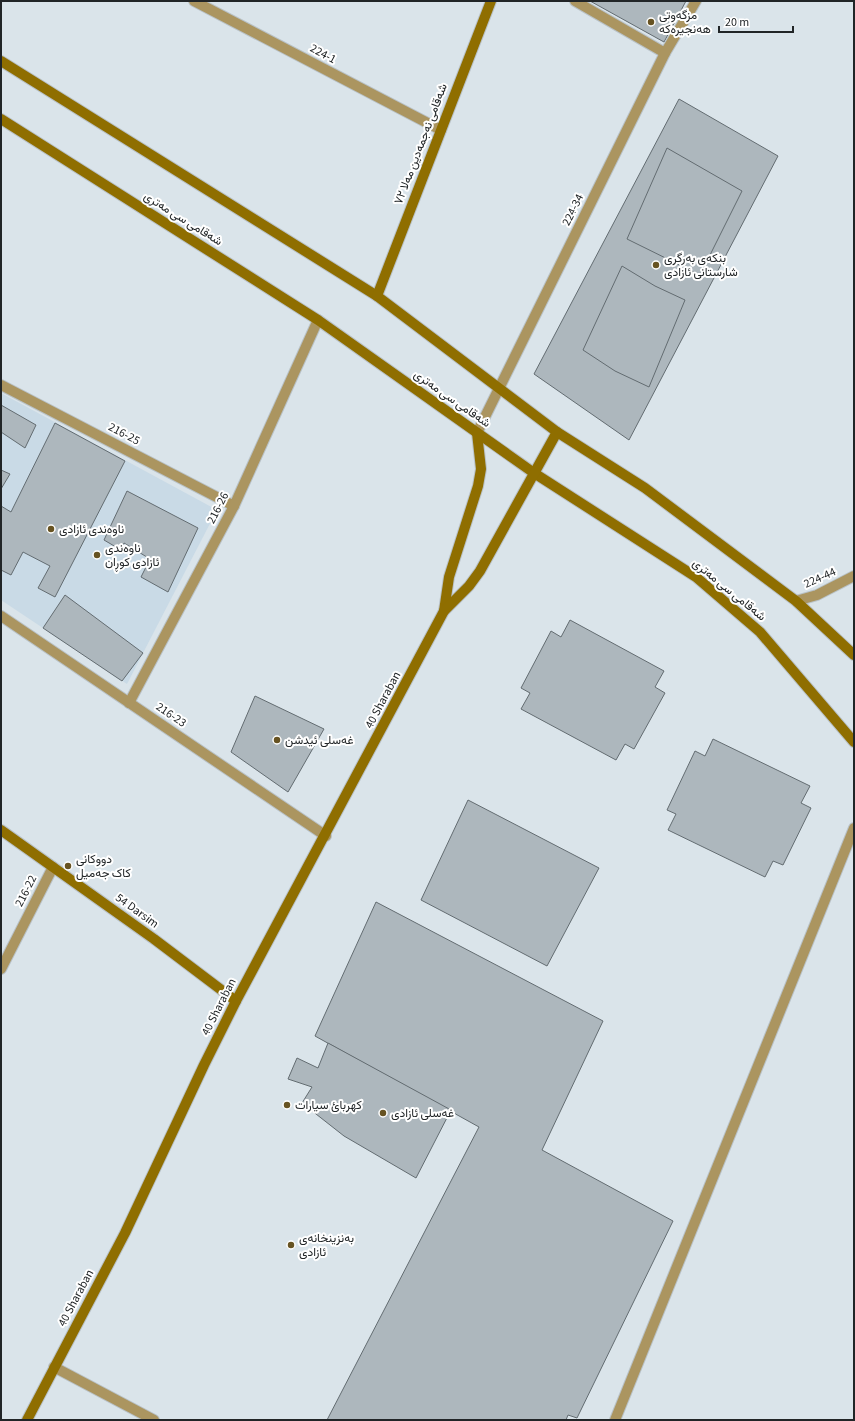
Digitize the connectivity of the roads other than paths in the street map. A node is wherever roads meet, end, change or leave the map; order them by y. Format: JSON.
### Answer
{"nodes":[{"id":1,"x":194,"y":1,"type":"edge"},
{"id":2,"x":490,"y":1,"type":"edge"},
{"id":3,"x":574,"y":1,"type":"edge"},
{"id":4,"x":696,"y":1,"type":"edge"},
{"id":5,"x":665,"y":53,"type":"junction"},
{"id":6,"x":1,"y":61,"type":"edge"},
{"id":7,"x":1,"y":119,"type":"edge"},
{"id":8,"x":441,"y":130,"type":"junction"},
{"id":9,"x":377,"y":296,"type":"junction"},
{"id":10,"x":318,"y":320,"type":"junction"},
{"id":11,"x":1,"y":385,"type":"edge"},
{"id":12,"x":500,"y":389,"type":"junction"},
{"id":13,"x":557,"y":432,"type":"junction"},
{"id":14,"x":477,"y":433,"type":"junction"},
{"id":15,"x":534,"y":473,"type":"junction"},
{"id":16,"x":234,"y":506,"type":"junction"},
{"id":17,"x":854,"y":576,"type":"edge"},
{"id":18,"x":796,"y":602,"type":"junction"},
{"id":19,"x":444,"y":611,"type":"junction"},
{"id":20,"x":1,"y":616,"type":"edge"},
{"id":21,"x":854,"y":655,"type":"edge"},
{"id":22,"x":129,"y":703,"type":"junction"},
{"id":23,"x":854,"y":742,"type":"edge"},
{"id":24,"x":854,"y":828,"type":"edge"},
{"id":25,"x":1,"y":830,"type":"edge"},
{"id":26,"x":326,"y":836,"type":"junction"},
{"id":27,"x":53,"y":867,"type":"junction"},
{"id":28,"x":1,"y":969,"type":"edge"},
{"id":29,"x":236,"y":1001,"type":"junction"},
{"id":30,"x":54,"y":1367,"type":"junction"},
{"id":31,"x":27,"y":1420,"type":"edge"},
{"id":32,"x":154,"y":1420,"type":"edge"},
{"id":33,"x":615,"y":1420,"type":"edge"}],
"edges":[{"from":1,"to":8,"type":"street","name":"224-1"},
{"from":2,"to":8,"type":"main road","name":"شەقامی نەجمەدین مەلا ٧٢"},
{"from":3,"to":5,"type":"street"},
{"from":4,"to":5,"type":"street","name":"224-34"},
{"from":5,"to":12,"type":"street","name":"224-34"},
{"from":6,"to":9,"type":"main road"},
{"from":7,"to":10,"type":"main road","name":"شەقامی سی مەتری"},
{"from":8,"to":9,"type":"main road","name":"شەقامی نەجمەدین مەلا ٧٢"},
{"from":9,"to":12,"type":"main road"},
{"from":10,"to":14,"type":"main road","name":"شەقامی سی مەتری"},
{"from":10,"to":16,"type":"street","name":"216-26"},
{"from":11,"to":16,"type":"street","name":"216-25"},
{"from":12,"to":13,"type":"main road"},
{"from":12,"to":14,"type":"street","name":"224-34"},
{"from":13,"to":15,"type":"main road","name":"40 Sharaban"},
{"from":13,"to":18,"type":"main road"},
{"from":14,"to":15,"type":"main road","name":"شەقامی سی مەتری"},
{"from":14,"to":19,"type":"main road","name":"40 Sharaban"},
{"from":15,"to":19,"type":"main road","name":"40 Sharaban"},
{"from":15,"to":23,"type":"main road","name":"شەقامی سی مەتری"},
{"from":16,"to":22,"type":"street","name":"216-26"},
{"from":17,"to":18,"type":"street","name":"224-44"},
{"from":18,"to":21,"type":"main road"},
{"from":19,"to":26,"type":"main road","name":"40 Sharaban"},
{"from":20,"to":22,"type":"street","name":"216-23"},
{"from":22,"to":26,"type":"street","name":"216-23"},
{"from":24,"to":33,"type":"street"},
{"from":25,"to":27,"type":"main road","name":"54 Darsim"},
{"from":26,"to":29,"type":"main road","name":"40 Sharaban"},
{"from":27,"to":28,"type":"street","name":"216-22"},
{"from":27,"to":29,"type":"main road","name":"54 Darsim"},
{"from":29,"to":30,"type":"main road","name":"40 Sharaban"},
{"from":30,"to":31,"type":"main road","name":"40 Sharaban"},
{"from":30,"to":32,"type":"street"}]}
